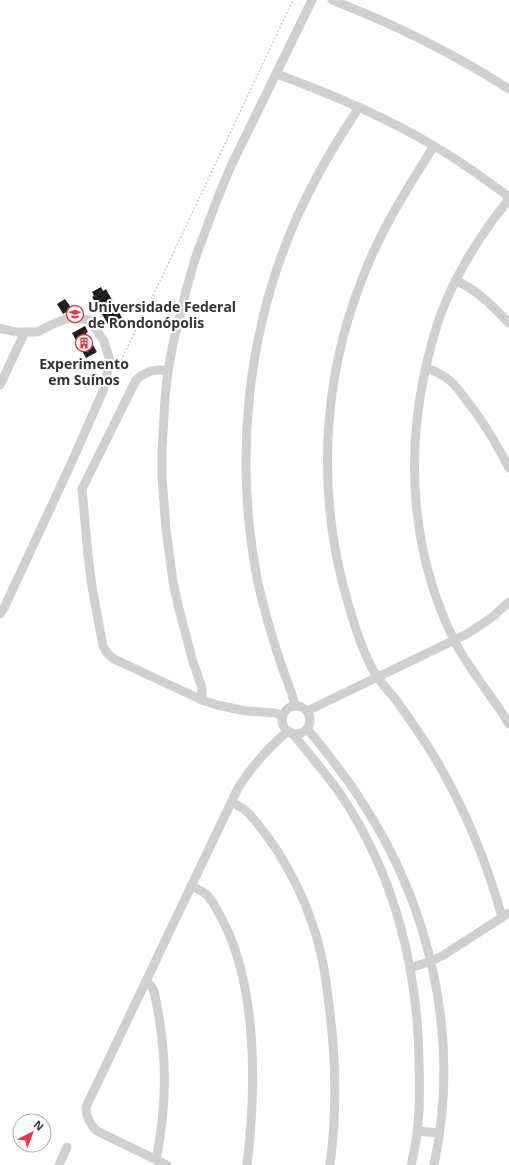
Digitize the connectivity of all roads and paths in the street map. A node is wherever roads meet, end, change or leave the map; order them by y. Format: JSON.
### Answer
{"nodes":[{"id":1,"x":293,"y":0,"type":"edge"},
{"id":2,"x":312,"y":0,"type":"edge"},
{"id":3,"x":332,"y":0,"type":"edge"},
{"id":4,"x":276,"y":74,"type":"junction"},
{"id":5,"x":509,"y":89,"type":"edge"},
{"id":6,"x":359,"y":107,"type":"junction"},
{"id":7,"x":434,"y":146,"type":"junction"},
{"id":8,"x":509,"y":198,"type":"edge"},
{"id":9,"x":456,"y":281,"type":"junction"},
{"id":10,"x":509,"y":323,"type":"edge"},
{"id":11,"x":0,"y":328,"type":"edge"},
{"id":12,"x":25,"y":332,"type":"junction"},
{"id":13,"x":119,"y":364,"type":"dead end"},
{"id":14,"x":426,"y":368,"type":"junction"},
{"id":15,"x":168,"y":372,"type":"junction"},
{"id":16,"x":0,"y":385,"type":"edge"},
{"id":17,"x":509,"y":468,"type":"edge"},
{"id":18,"x":509,"y":602,"type":"edge"},
{"id":19,"x":0,"y":614,"type":"edge"},
{"id":20,"x":454,"y":640,"type":"junction"},
{"id":21,"x":377,"y":677,"type":"junction"},
{"id":22,"x":202,"y":700,"type":"junction"},
{"id":23,"x":295,"y":705,"type":"junction"},
{"id":24,"x":307,"y":711,"type":"junction"},
{"id":25,"x":282,"y":716,"type":"junction"},
{"id":26,"x":509,"y":724,"type":"edge"},
{"id":27,"x":308,"y":727,"type":"junction"},
{"id":28,"x":290,"y":732,"type":"junction"},
{"id":29,"x":231,"y":802,"type":"junction"},
{"id":30,"x":191,"y":886,"type":"junction"},
{"id":31,"x":505,"y":915,"type":"edge"},
{"id":32,"x":431,"y":961,"type":"junction"},
{"id":33,"x":410,"y":968,"type":"junction"},
{"id":34,"x":146,"y":981,"type":"junction"},
{"id":35,"x":417,"y":1131,"type":"junction"},
{"id":36,"x":439,"y":1133,"type":"junction"},
{"id":37,"x":68,"y":1147,"type":"dead end"},
{"id":38,"x":156,"y":1160,"type":"junction"},
{"id":39,"x":59,"y":1165,"type":"edge"},
{"id":40,"x":167,"y":1165,"type":"edge"},
{"id":41,"x":247,"y":1165,"type":"edge"},
{"id":42,"x":330,"y":1165,"type":"edge"},
{"id":43,"x":411,"y":1165,"type":"edge"},
{"id":44,"x":434,"y":1165,"type":"edge"}],
"edges":[{"from":1,"to":13,"type":"path"},
{"from":2,"to":4,"type":"street"},
{"from":3,"to":5,"type":"street"},
{"from":4,"to":6,"type":"street"},
{"from":4,"to":15,"type":"street"},
{"from":6,"to":7,"type":"street"},
{"from":6,"to":23,"type":"street"},
{"from":7,"to":8,"type":"street"},
{"from":7,"to":21,"type":"street"},
{"from":8,"to":9,"type":"street"},
{"from":9,"to":10,"type":"street"},
{"from":9,"to":14,"type":"street"},
{"from":11,"to":12,"type":"street"},
{"from":12,"to":16,"type":"street"},
{"from":12,"to":19,"type":"street"},
{"from":14,"to":17,"type":"street"},
{"from":14,"to":20,"type":"street"},
{"from":15,"to":22,"type":"street"},
{"from":15,"to":22,"type":"street"},
{"from":18,"to":20,"type":"street"},
{"from":20,"to":21,"type":"street"},
{"from":20,"to":26,"type":"street"},
{"from":21,"to":24,"type":"street"},
{"from":21,"to":31,"type":"street"},
{"from":22,"to":25,"type":"street"},
{"from":23,"to":24,"type":"street"},
{"from":23,"to":25,"type":"street"},
{"from":24,"to":27,"type":"street"},
{"from":25,"to":28,"type":"street"},
{"from":27,"to":28,"type":"street"},
{"from":27,"to":32,"type":"street"},
{"from":28,"to":29,"type":"street"},
{"from":28,"to":33,"type":"street"},
{"from":29,"to":30,"type":"street"},
{"from":29,"to":42,"type":"street"},
{"from":30,"to":34,"type":"street"},
{"from":30,"to":41,"type":"street"},
{"from":31,"to":32,"type":"street"},
{"from":32,"to":33,"type":"street"},
{"from":32,"to":36,"type":"street"},
{"from":33,"to":35,"type":"street"},
{"from":34,"to":38,"type":"street"},
{"from":34,"to":38,"type":"street"},
{"from":35,"to":36,"type":"street"},
{"from":35,"to":43,"type":"street"},
{"from":36,"to":44,"type":"street"},
{"from":37,"to":39,"type":"street"},
{"from":38,"to":40,"type":"street"}]}
